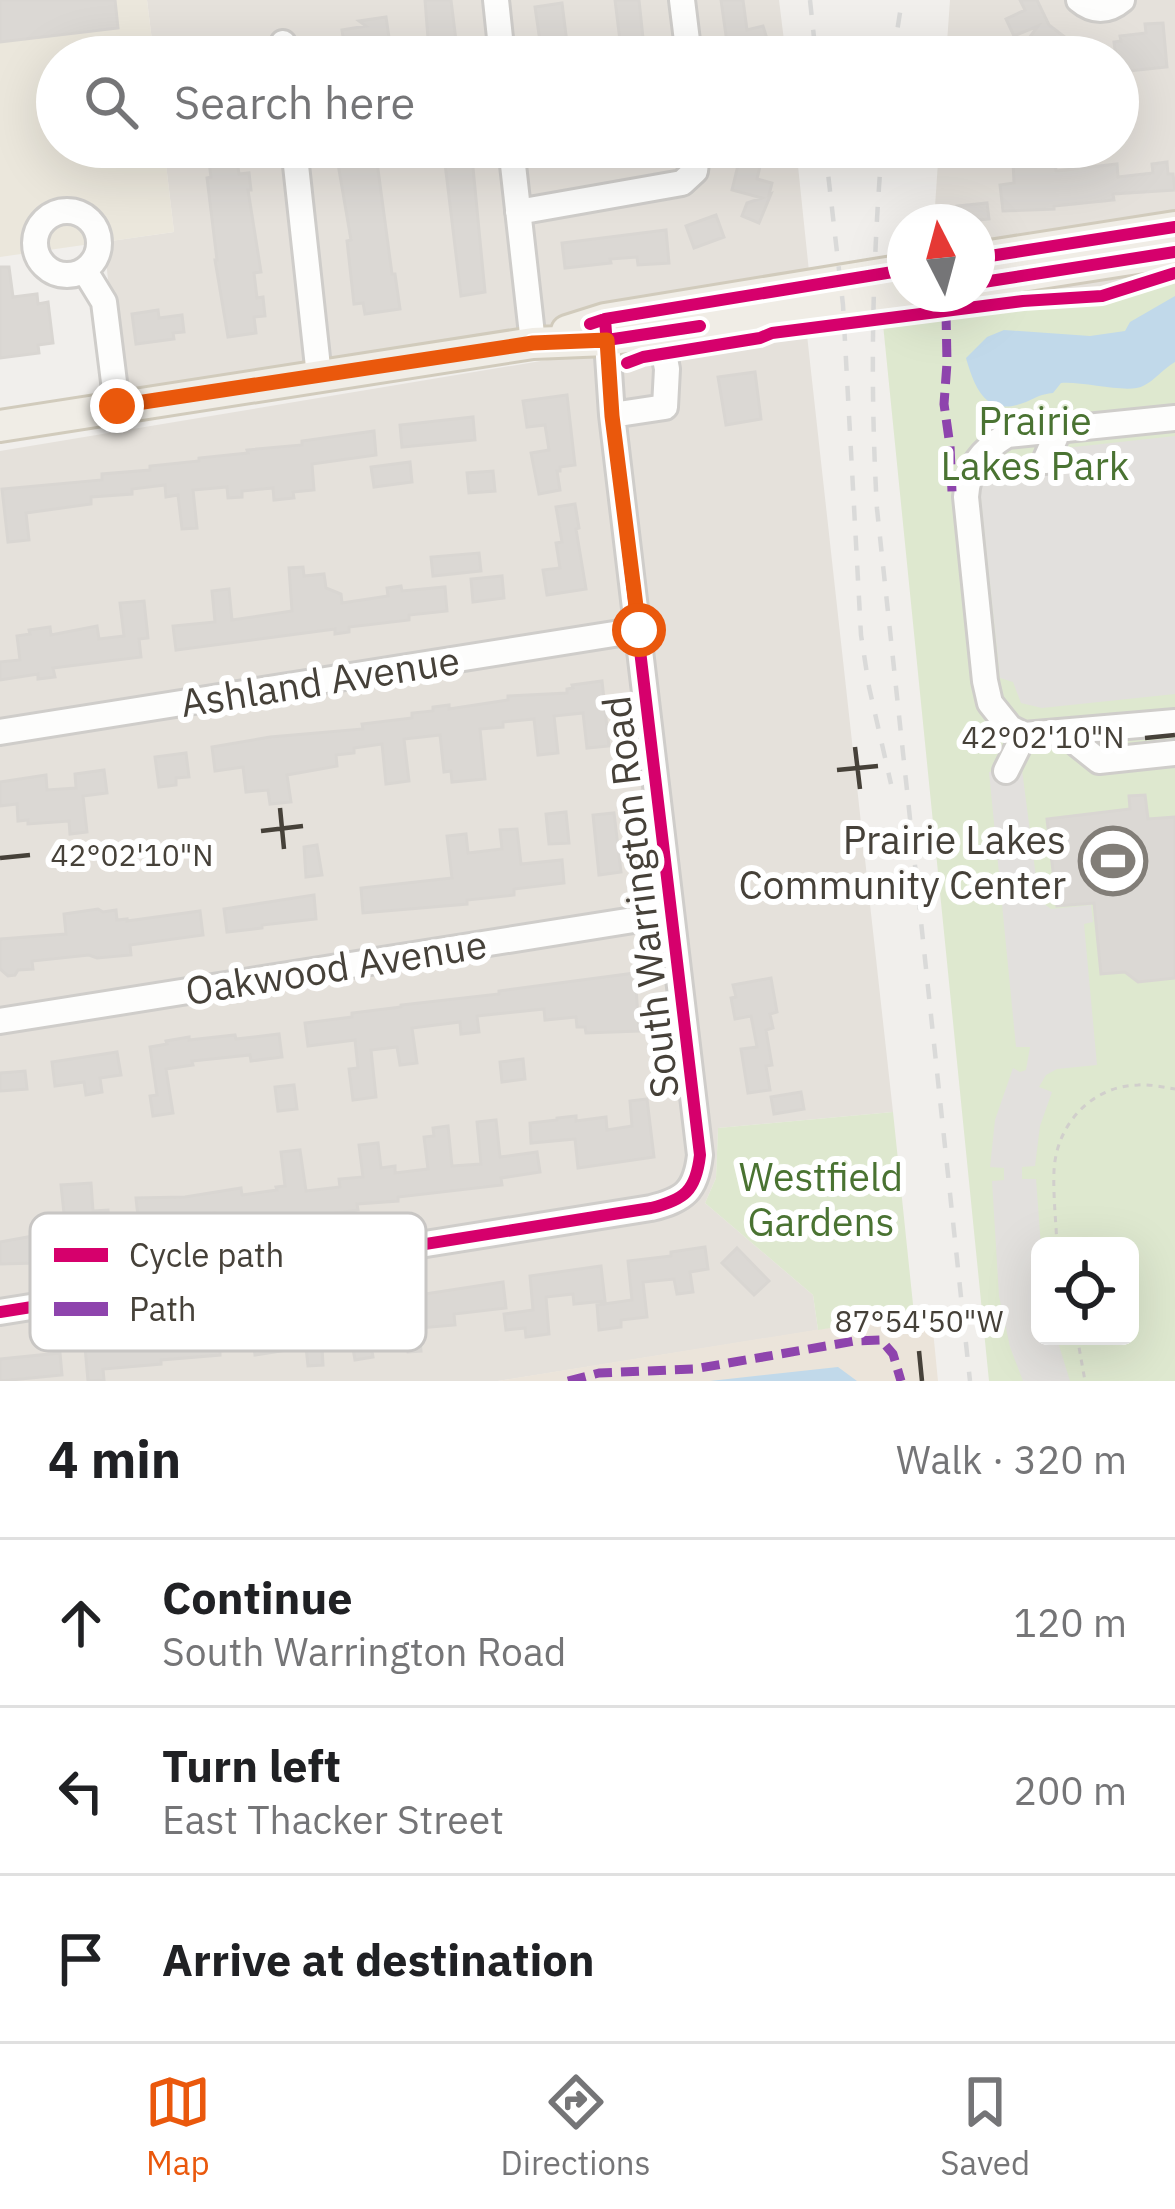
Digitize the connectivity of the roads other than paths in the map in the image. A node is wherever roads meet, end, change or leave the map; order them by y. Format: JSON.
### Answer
{"nodes":[{"id":1,"x":496,"y":0,"type":"edge"},
{"id":2,"x":682,"y":0,"type":"edge"},
{"id":3,"x":1079,"y":0,"type":"edge"},
{"id":4,"x":1122,"y":0,"type":"edge"},
{"id":5,"x":500,"y":36,"type":"edge"},
{"id":6,"x":686,"y":36,"type":"edge"},
{"id":7,"x":296,"y":168,"type":"edge"},
{"id":8,"x":513,"y":168,"type":"edge"},
{"id":9,"x":695,"y":168,"type":"edge"},
{"id":10,"x":518,"y":212,"type":"junction"},
{"id":11,"x":1175,"y":227,"type":"edge"},
{"id":12,"x":1175,"y":252,"type":"edge"},
{"id":13,"x":995,"y":256,"type":"edge"},
{"id":14,"x":85,"y":271,"type":"dead end"},
{"id":15,"x":887,"y":274,"type":"edge"},
{"id":16,"x":995,"y":281,"type":"edge"},
{"id":17,"x":887,"y":298,"type":"edge"},
{"id":18,"x":606,"y":329,"type":"junction"},
{"id":19,"x":660,"y":333,"type":"junction"},
{"id":20,"x":533,"y":343,"type":"junction"},
{"id":21,"x":319,"y":376,"type":"junction"},
{"id":22,"x":117,"y":406,"type":"junction"},
{"id":23,"x":612,"y":416,"type":"junction"},
{"id":24,"x":1175,"y":418,"type":"edge"},
{"id":25,"x":0,"y":426,"type":"edge"},
{"id":26,"x":1060,"y":428,"type":"junction"},
{"id":27,"x":1045,"y":461,"type":"dead end"},
{"id":28,"x":639,"y":630,"type":"junction"},
{"id":29,"x":1150,"y":697,"type":"dead end"},
{"id":30,"x":1164,"y":723,"type":"edge"},
{"id":31,"x":0,"y":732,"type":"edge"},
{"id":32,"x":1064,"y":733,"type":"junction"},
{"id":33,"x":1024,"y":735,"type":"junction"},
{"id":34,"x":1175,"y":753,"type":"edge"},
{"id":35,"x":1006,"y":771,"type":"dead end"},
{"id":36,"x":671,"y":914,"type":"junction"},
{"id":37,"x":0,"y":1021,"type":"edge"},
{"id":38,"x":426,"y":1244,"type":"edge"},
{"id":39,"x":30,"y":1307,"type":"edge"},
{"id":40,"x":0,"y":1312,"type":"edge"}],
"edges":[{"from":1,"to":5,"type":"street"},
{"from":2,"to":6,"type":"street"},
{"from":3,"to":4,"type":"street"},
{"from":7,"to":21,"type":"street"},
{"from":8,"to":10,"type":"street"},
{"from":9,"to":10,"type":"street"},
{"from":10,"to":20,"type":"street"},
{"from":11,"to":13,"type":"main road"},
{"from":12,"to":16,"type":"main road"},
{"from":14,"to":22,"type":"street"},
{"from":15,"to":18,"type":"main road"},
{"from":17,"to":19,"type":"main road"},
{"from":18,"to":19,"type":"main road"},
{"from":18,"to":20,"type":"main road"},
{"from":18,"to":23,"type":"street","name":"South Warrington Road"},
{"from":19,"to":23,"type":"street"},
{"from":20,"to":21,"type":"main road"},
{"from":21,"to":22,"type":"main road"},
{"from":22,"to":25,"type":"main road"},
{"from":23,"to":28,"type":"street","name":"South Warrington Road"},
{"from":24,"to":26,"type":"street"},
{"from":26,"to":27,"type":"street"},
{"from":26,"to":33,"type":"street"},
{"from":28,"to":31,"type":"street","name":"Ashland Avenue"},
{"from":28,"to":36,"type":"street","name":"South Warrington Road"},
{"from":29,"to":30,"type":"street"},
{"from":30,"to":32,"type":"street"},
{"from":32,"to":33,"type":"street"},
{"from":32,"to":34,"type":"street"},
{"from":33,"to":35,"type":"street"},
{"from":36,"to":37,"type":"street","name":"Oakwood Avenue"},
{"from":36,"to":38,"type":"street","name":"South Warrington Road"},
{"from":39,"to":40,"type":"street","name":"South Warrington Road"}]}
